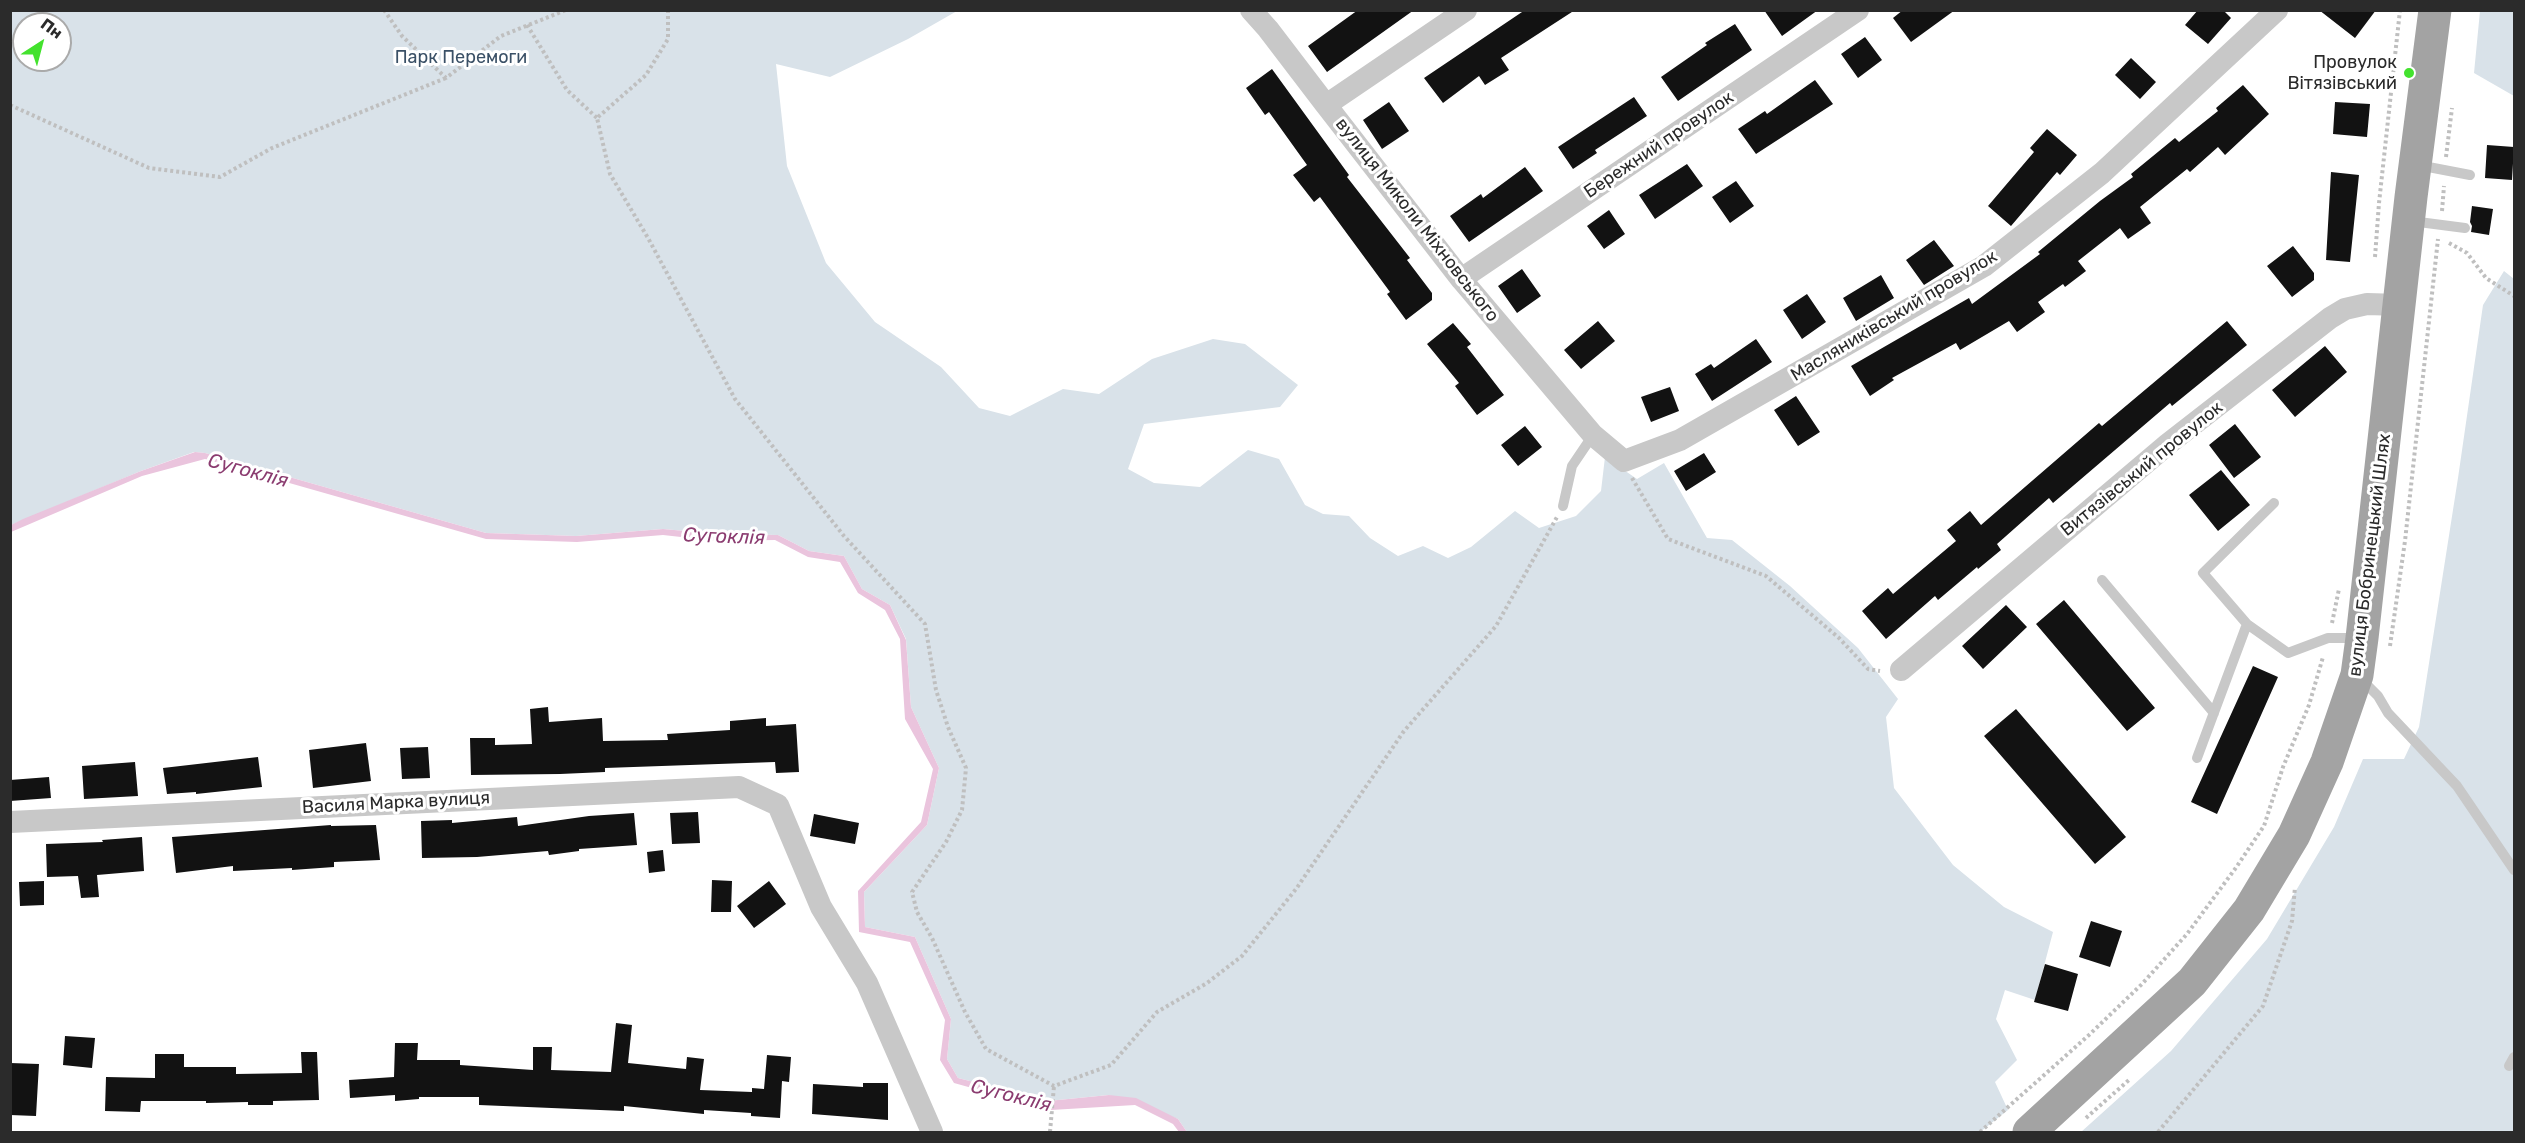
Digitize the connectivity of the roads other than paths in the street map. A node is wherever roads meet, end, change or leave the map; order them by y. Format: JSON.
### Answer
{"nodes":[{"id":1,"x":1251,"y":10,"type":"edge"},
{"id":2,"x":1466,"y":10,"type":"edge"},
{"id":3,"x":1858,"y":10,"type":"edge"},
{"id":4,"x":2277,"y":10,"type":"edge"},
{"id":5,"x":2435,"y":10,"type":"edge"},
{"id":6,"x":1326,"y":105,"type":"junction"},
{"id":7,"x":2430,"y":168,"type":"junction"},
{"id":8,"x":2470,"y":175,"type":"dead end"},
{"id":9,"x":2408,"y":221,"type":"junction"},
{"id":10,"x":2465,"y":228,"type":"dead end"},
{"id":11,"x":1461,"y":279,"type":"junction"},
{"id":12,"x":2400,"y":305,"type":"junction"},
{"id":13,"x":1593,"y":435,"type":"junction"},
{"id":14,"x":2274,"y":503,"type":"dead end"},
{"id":15,"x":1563,"y":506,"type":"road end"},
{"id":16,"x":2102,"y":580,"type":"dead end"},
{"id":17,"x":2247,"y":624,"type":"junction"},
{"id":18,"x":2375,"y":645,"type":"junction"},
{"id":19,"x":1901,"y":670,"type":"road end"},
{"id":20,"x":2357,"y":675,"type":"junction"},
{"id":21,"x":2214,"y":713,"type":"junction"},
{"id":22,"x":2197,"y":758,"type":"dead end"},
{"id":23,"x":10,"y":822,"type":"edge"},
{"id":24,"x":2514,"y":870,"type":"edge"},
{"id":25,"x":932,"y":1132,"type":"edge"},
{"id":26,"x":2029,"y":1132,"type":"edge"}],
"edges":[{"from":1,"to":6,"type":"street"},
{"from":2,"to":6,"type":"street","name":"вулиця Миколи Міхновського"},
{"from":3,"to":11,"type":"street","name":"Бережний провулок"},
{"from":4,"to":13,"type":"street","name":"Масляниківський провулок"},
{"from":5,"to":7,"type":"main road","name":"вулиця Бобринецький Шлях"},
{"from":6,"to":11,"type":"street","name":"вулиця Миколи Міхновського"},
{"from":7,"to":8,"type":"lane"},
{"from":7,"to":9,"type":"main road","name":"вулиця Бобринецький Шлях"},
{"from":9,"to":10,"type":"lane"},
{"from":9,"to":12,"type":"main road","name":"вулиця Бобринецький Шлях"},
{"from":11,"to":13,"type":"street","name":"вулиця Миколи Міхновського"},
{"from":12,"to":18,"type":"main road","name":"вулиця Бобринецький Шлях"},
{"from":12,"to":19,"type":"street","name":"Витязівський провулок"},
{"from":13,"to":15,"type":"lane"},
{"from":14,"to":17,"type":"lane"},
{"from":16,"to":21,"type":"lane"},
{"from":17,"to":18,"type":"lane"},
{"from":17,"to":21,"type":"lane"},
{"from":18,"to":20,"type":"main road","name":"вулиця Бобринецький Шлях"},
{"from":20,"to":24,"type":"lane"},
{"from":20,"to":26,"type":"main road","name":"вулиця Бобринецький Шлях"},
{"from":21,"to":22,"type":"lane"},
{"from":23,"to":25,"type":"street","name":"Василя Марка вулиця"}]}
